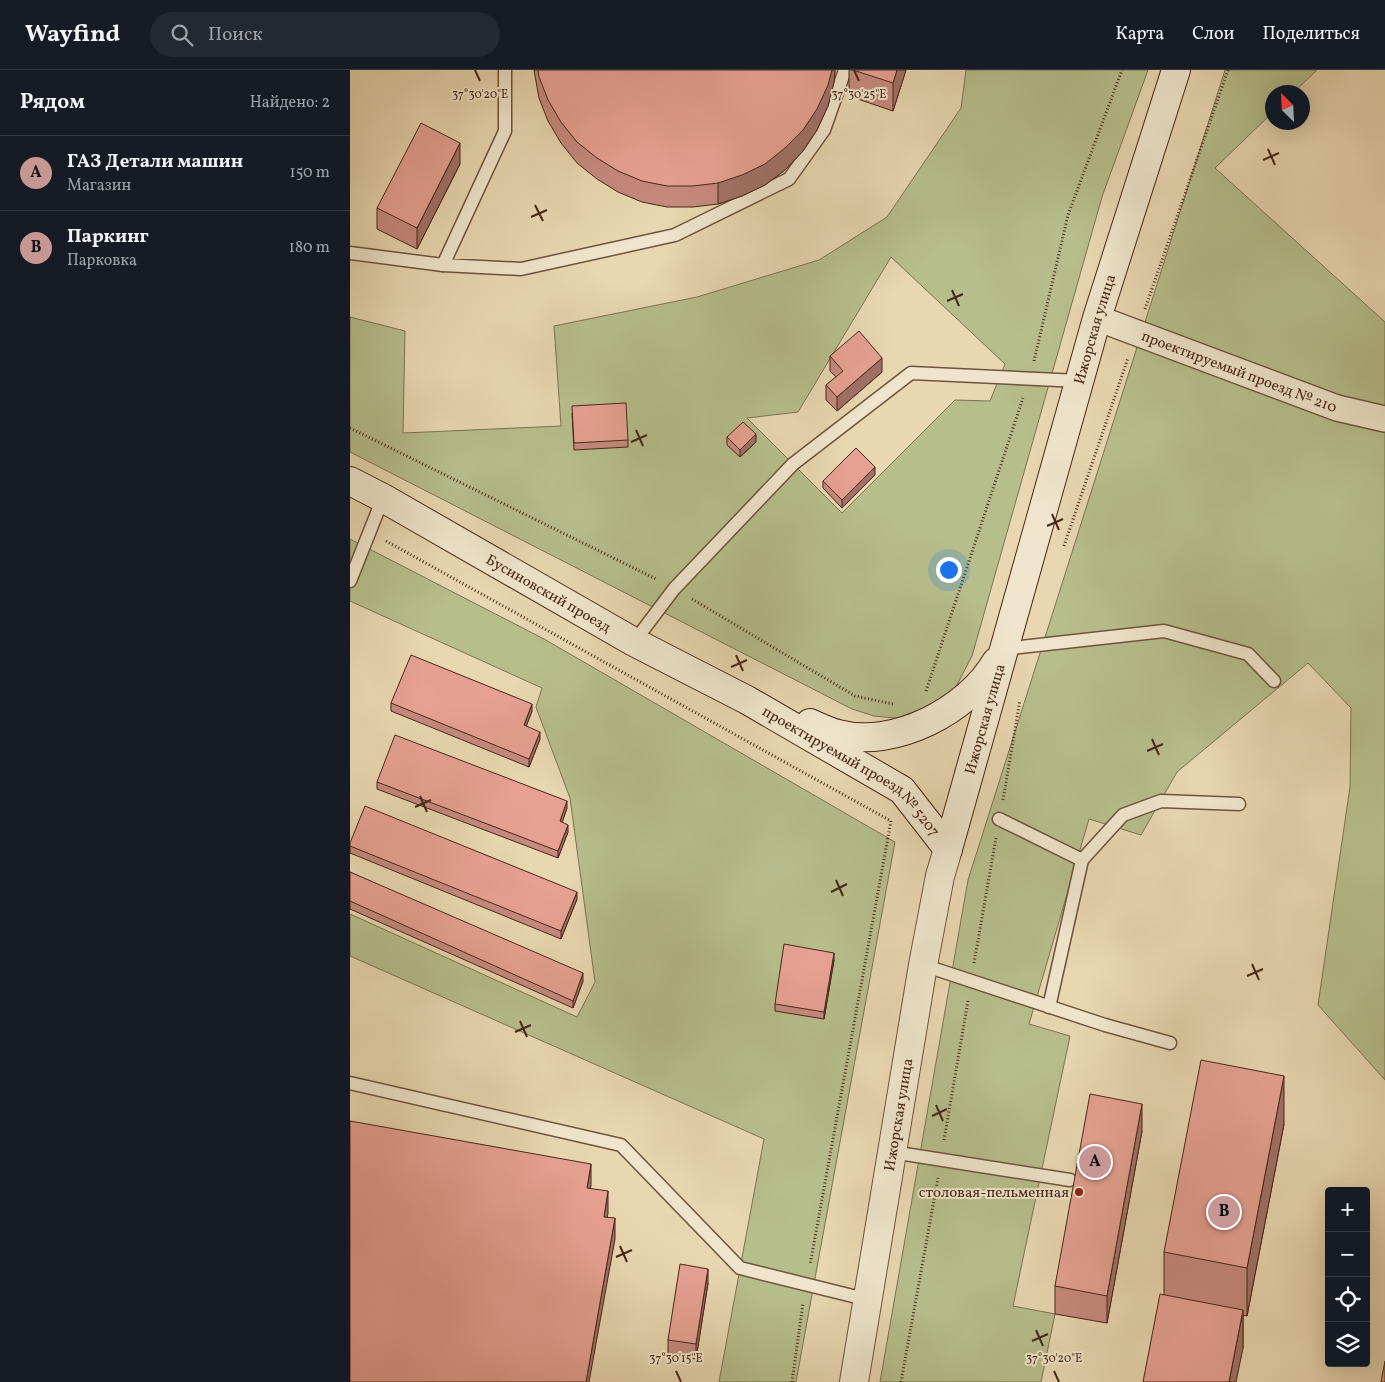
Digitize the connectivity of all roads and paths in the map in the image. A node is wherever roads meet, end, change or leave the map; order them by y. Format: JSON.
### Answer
{"nodes":[{"id":1,"x":505,"y":70,"type":"edge"},
{"id":2,"x":845,"y":70,"type":"edge"},
{"id":3,"x":1122,"y":70,"type":"edge"},
{"id":4,"x":1176,"y":70,"type":"edge"},
{"id":5,"x":1228,"y":70,"type":"edge"},
{"id":6,"x":350,"y":252,"type":"edge"},
{"id":7,"x":443,"y":265,"type":"junction"},
{"id":8,"x":1097,"y":318,"type":"junction"},
{"id":9,"x":1136,"y":333,"type":"junction"},
{"id":10,"x":1030,"y":379,"type":"junction"},
{"id":11,"x":1079,"y":381,"type":"junction"},
{"id":12,"x":1385,"y":419,"type":"edge"},
{"id":13,"x":350,"y":428,"type":"edge"},
{"id":14,"x":350,"y":481,"type":"edge"},
{"id":15,"x":383,"y":498,"type":"junction"},
{"id":16,"x":369,"y":531,"type":"junction"},
{"id":17,"x":1061,"y":554,"type":"dead end"},
{"id":18,"x":350,"y":581,"type":"edge"},
{"id":19,"x":674,"y":588,"type":"junction"},
{"id":20,"x":634,"y":642,"type":"junction"},
{"id":21,"x":1003,"y":649,"type":"junction"},
{"id":22,"x":1274,"y":681,"type":"dead end"},
{"id":23,"x":925,"y":694,"type":"dead end"},
{"id":24,"x":1021,"y":694,"type":"dead end"},
{"id":25,"x":747,"y":700,"type":"junction"},
{"id":26,"x":901,"y":702,"type":"dead end"},
{"id":27,"x":1239,"y":804,"type":"dead end"},
{"id":28,"x":1000,"y":819,"type":"junction"},
{"id":29,"x":948,"y":849,"type":"junction"},
{"id":30,"x":1082,"y":860,"type":"junction"},
{"id":31,"x":922,"y":966,"type":"junction"},
{"id":32,"x":971,"y":981,"type":"junction"},
{"id":33,"x":1050,"y":1007,"type":"junction"},
{"id":34,"x":1170,"y":1043,"type":"dead end"},
{"id":35,"x":350,"y":1083,"type":"edge"},
{"id":36,"x":892,"y":1152,"type":"junction"},
{"id":37,"x":941,"y":1159,"type":"junction"},
{"id":38,"x":1070,"y":1180,"type":"dead end"},
{"id":39,"x":806,"y":1285,"type":"junction"},
{"id":40,"x":869,"y":1300,"type":"junction"},
{"id":41,"x":792,"y":1382,"type":"edge"},
{"id":42,"x":854,"y":1382,"type":"edge"},
{"id":43,"x":901,"y":1382,"type":"edge"}],
"edges":[{"from":1,"to":7,"type":"lane"},
{"from":2,"to":7,"type":"lane"},
{"from":3,"to":10,"type":"path"},
{"from":4,"to":8,"type":"main road","name":"Ижорская улица"},
{"from":5,"to":9,"type":"path"},
{"from":6,"to":7,"type":"lane"},
{"from":8,"to":9,"type":"street","name":"проектируемый проезд № 210"},
{"from":8,"to":11,"type":"main road","name":"Ижорская улица"},
{"from":9,"to":12,"type":"street","name":"проектируемый проезд № 210"},
{"from":9,"to":17,"type":"path"},
{"from":10,"to":11,"type":"lane"},
{"from":10,"to":19,"type":"lane"},
{"from":10,"to":23,"type":"path"},
{"from":11,"to":21,"type":"main road","name":"Ижорская улица"},
{"from":13,"to":19,"type":"path"},
{"from":14,"to":15,"type":"main road","name":"Бусиновский проезд"},
{"from":15,"to":16,"type":"lane"},
{"from":15,"to":20,"type":"main road","name":"Бусиновский проезд"},
{"from":16,"to":18,"type":"lane"},
{"from":16,"to":39,"type":"path"},
{"from":19,"to":20,"type":"lane"},
{"from":19,"to":26,"type":"path"},
{"from":20,"to":25,"type":"main road","name":"Бусиновский проезд"},
{"from":21,"to":22,"type":"lane"},
{"from":21,"to":25,"type":"main road"},
{"from":21,"to":29,"type":"main road","name":"Ижорская улица"},
{"from":24,"to":28,"type":"path"},
{"from":25,"to":29,"type":"main road","name":"проектируемый проезд № 5207"},
{"from":27,"to":30,"type":"lane"},
{"from":28,"to":30,"type":"lane"},
{"from":28,"to":32,"type":"path"},
{"from":29,"to":31,"type":"main road","name":"Ижорская улица"},
{"from":30,"to":33,"type":"lane"},
{"from":31,"to":32,"type":"lane"},
{"from":31,"to":36,"type":"main road","name":"Ижорская улица"},
{"from":32,"to":33,"type":"lane"},
{"from":32,"to":37,"type":"path"},
{"from":33,"to":34,"type":"lane"},
{"from":35,"to":39,"type":"lane"},
{"from":36,"to":37,"type":"lane"},
{"from":36,"to":40,"type":"main road","name":"Ижорская улица"},
{"from":37,"to":38,"type":"lane"},
{"from":37,"to":43,"type":"path"},
{"from":39,"to":40,"type":"lane"},
{"from":39,"to":41,"type":"path"},
{"from":40,"to":42,"type":"main road","name":"Ижорская улица"}]}
